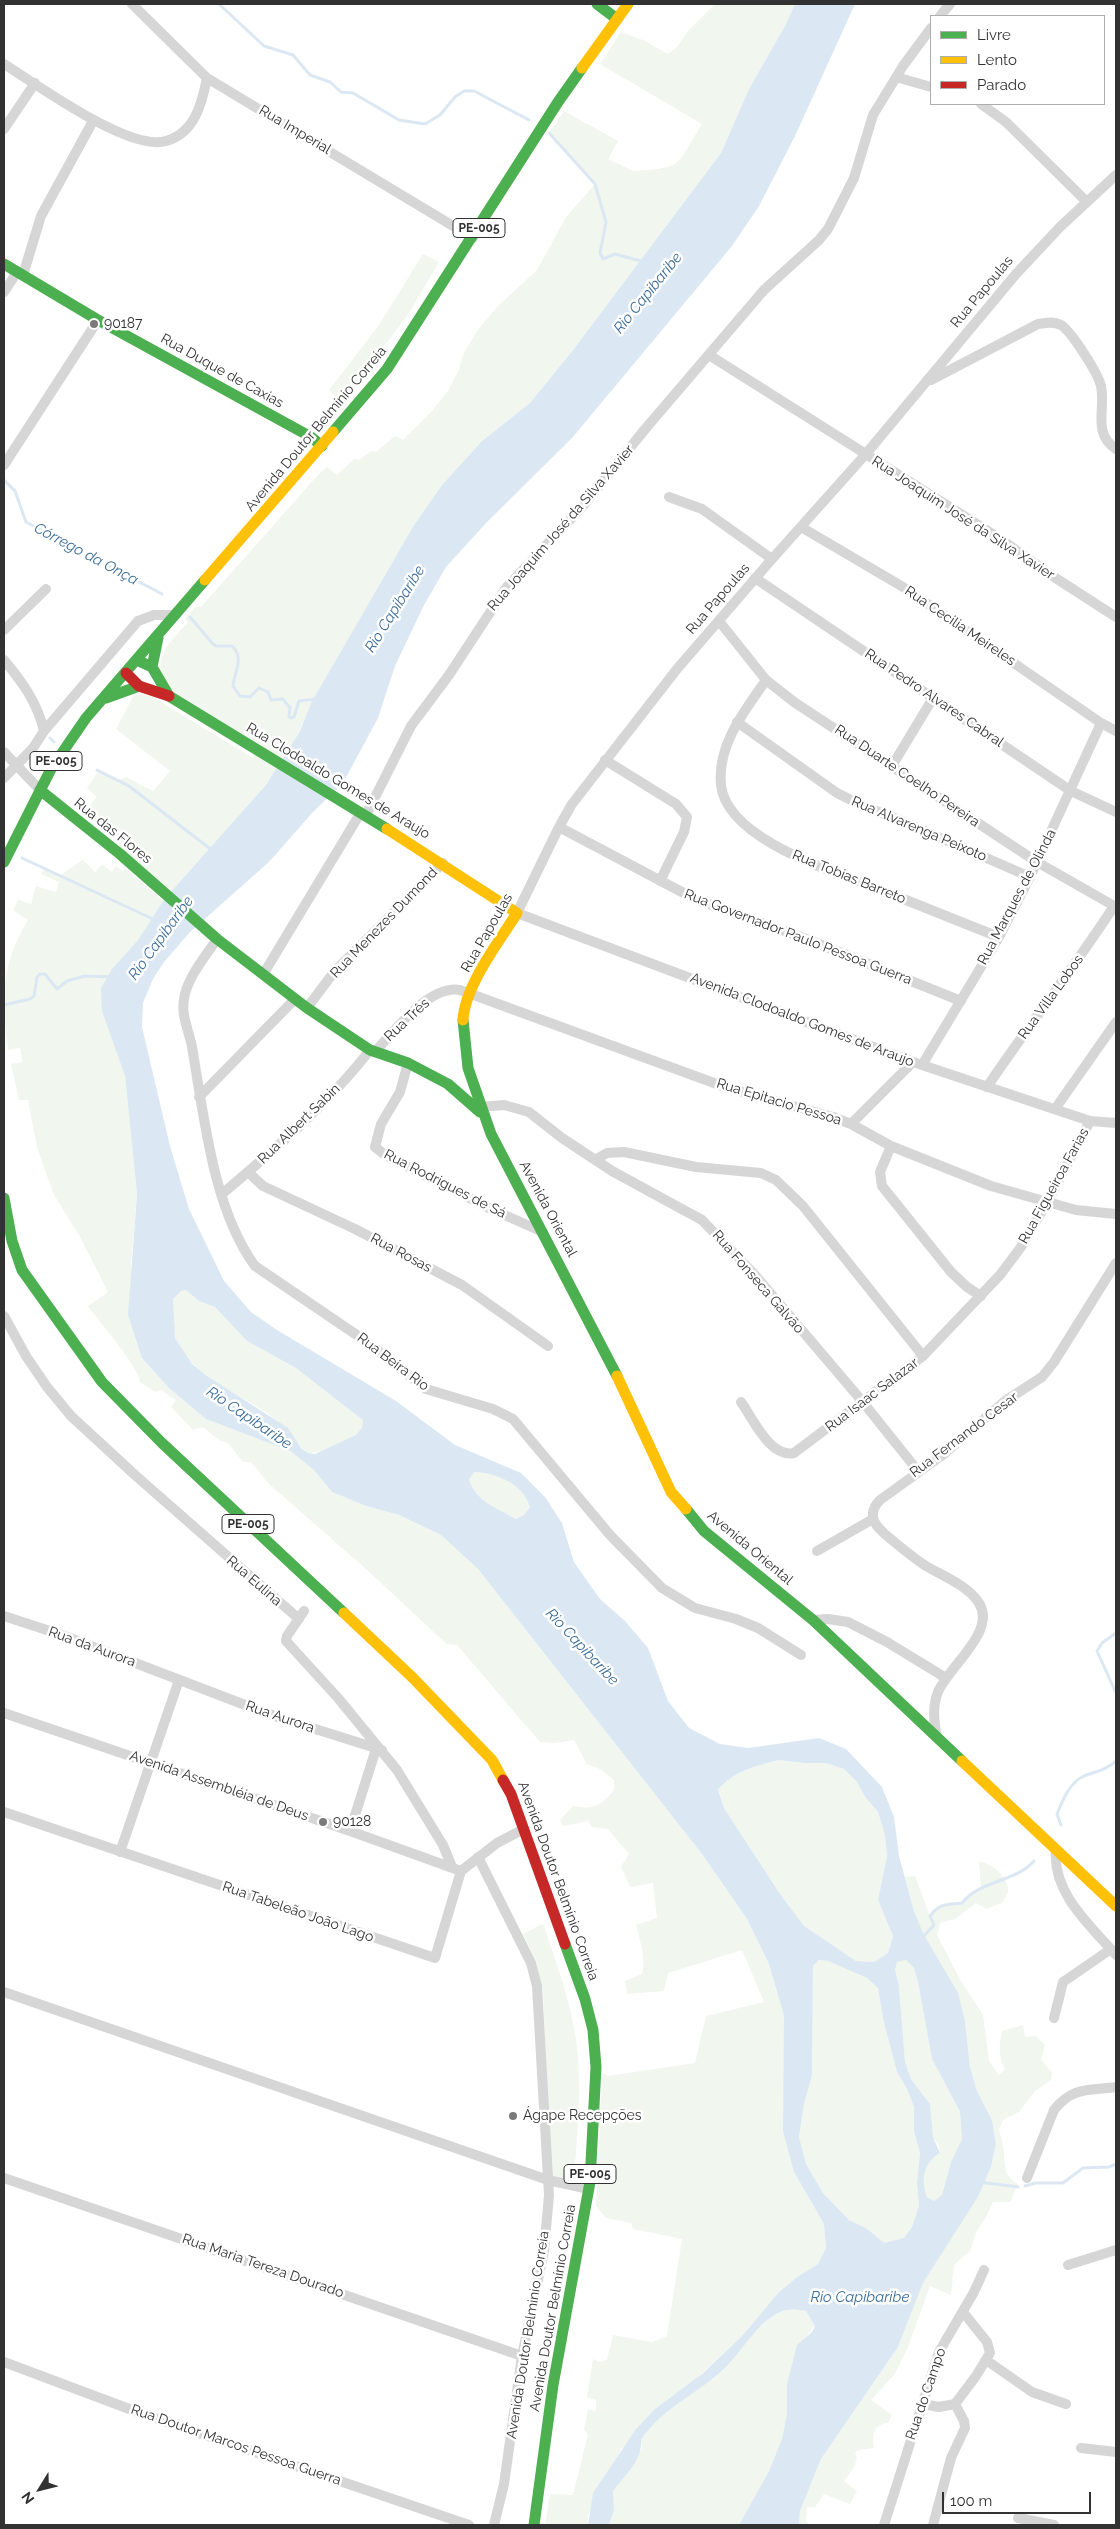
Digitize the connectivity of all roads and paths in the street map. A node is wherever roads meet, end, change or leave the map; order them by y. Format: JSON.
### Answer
{"nodes":[{"id":1,"x":132,"y":4,"type":"edge"},
{"id":2,"x":597,"y":4,"type":"edge"},
{"id":3,"x":628,"y":4,"type":"edge"},
{"id":4,"x":950,"y":4,"type":"edge"},
{"id":5,"x":941,"y":15,"type":"edge"},
{"id":6,"x":617,"y":19,"type":"junction"},
{"id":7,"x":930,"y":29,"type":"edge"},
{"id":8,"x":4,"y":64,"type":"edge"},
{"id":9,"x":896,"y":77,"type":"junction"},
{"id":10,"x":207,"y":78,"type":"junction"},
{"id":11,"x":35,"y":83,"type":"junction"},
{"id":12,"x":930,"y":87,"type":"edge"},
{"id":13,"x":981,"y":105,"type":"edge"},
{"id":14,"x":93,"y":122,"type":"junction"},
{"id":15,"x":4,"y":129,"type":"edge"},
{"id":16,"x":1116,"y":175,"type":"edge"},
{"id":17,"x":1087,"y":202,"type":"junction"},
{"id":18,"x":473,"y":238,"type":"junction"},
{"id":19,"x":4,"y":264,"type":"edge"},
{"id":20,"x":20,"y":273,"type":"junction"},
{"id":21,"x":4,"y":292,"type":"edge"},
{"id":22,"x":98,"y":320,"type":"junction"},
{"id":23,"x":709,"y":355,"type":"junction"},
{"id":24,"x":925,"y":383,"type":"junction"},
{"id":25,"x":322,"y":446,"type":"junction"},
{"id":26,"x":1116,"y":449,"type":"edge"},
{"id":27,"x":865,"y":455,"type":"junction"},
{"id":28,"x":4,"y":465,"type":"edge"},
{"id":29,"x":668,"y":497,"type":"dead end"},
{"id":30,"x":801,"y":527,"type":"junction"},
{"id":31,"x":772,"y":559,"type":"junction"},
{"id":32,"x":755,"y":578,"type":"junction"},
{"id":33,"x":46,"y":589,"type":"dead end"},
{"id":34,"x":177,"y":615,"type":"junction"},
{"id":35,"x":1116,"y":617,"type":"edge"},
{"id":36,"x":719,"y":621,"type":"junction"},
{"id":37,"x":4,"y":630,"type":"edge"},
{"id":38,"x":159,"y":636,"type":"junction"},
{"id":39,"x":4,"y":660,"type":"edge"},
{"id":40,"x":137,"y":661,"type":"junction"},
{"id":41,"x":152,"y":667,"type":"junction"},
{"id":42,"x":126,"y":673,"type":"junction"},
{"id":43,"x":766,"y":680,"type":"junction"},
{"id":44,"x":139,"y":686,"type":"junction"},
{"id":45,"x":169,"y":696,"type":"junction"},
{"id":46,"x":933,"y":698,"type":"junction"},
{"id":47,"x":100,"y":701,"type":"junction"},
{"id":48,"x":737,"y":722,"type":"junction"},
{"id":49,"x":1101,"y":723,"type":"junction"},
{"id":50,"x":44,"y":731,"type":"junction"},
{"id":51,"x":1116,"y":731,"type":"edge"},
{"id":52,"x":4,"y":752,"type":"edge"},
{"id":53,"x":605,"y":760,"type":"junction"},
{"id":54,"x":18,"y":764,"type":"junction"},
{"id":55,"x":892,"y":766,"type":"junction"},
{"id":56,"x":4,"y":778,"type":"edge"},
{"id":57,"x":40,"y":790,"type":"junction"},
{"id":58,"x":1072,"y":791,"type":"junction"},
{"id":59,"x":1116,"y":812,"type":"edge"},
{"id":60,"x":363,"y":813,"type":"junction"},
{"id":61,"x":559,"y":826,"type":"junction"},
{"id":62,"x":4,"y":862,"type":"edge"},
{"id":63,"x":1037,"y":862,"type":"junction"},
{"id":64,"x":443,"y":863,"type":"junction"},
{"id":65,"x":1030,"y":877,"type":"junction"},
{"id":66,"x":660,"y":881,"type":"junction"},
{"id":67,"x":1115,"y":906,"type":"edge"},
{"id":68,"x":517,"y":913,"type":"junction"},
{"id":69,"x":206,"y":930,"type":"joint"},
{"id":70,"x":999,"y":937,"type":"junction"},
{"id":71,"x":217,"y":939,"type":"junction"},
{"id":72,"x":264,"y":972,"type":"junction"},
{"id":73,"x":470,"y":994,"type":"junction"},
{"id":74,"x":295,"y":999,"type":"junction"},
{"id":75,"x":961,"y":1001,"type":"junction"},
{"id":76,"x":307,"y":1008,"type":"junction"},
{"id":77,"x":1116,"y":1022,"type":"edge"},
{"id":78,"x":373,"y":1051,"type":"junction"},
{"id":79,"x":408,"y":1063,"type":"junction"},
{"id":80,"x":917,"y":1064,"type":"junction"},
{"id":81,"x":468,"y":1068,"type":"junction"},
{"id":82,"x":448,"y":1084,"type":"junction"},
{"id":83,"x":987,"y":1087,"type":"junction"},
{"id":84,"x":199,"y":1097,"type":"junction"},
{"id":85,"x":1055,"y":1109,"type":"junction"},
{"id":86,"x":481,"y":1110,"type":"junction"},
{"id":87,"x":1090,"y":1121,"type":"junction"},
{"id":88,"x":1116,"y":1123,"type":"edge"},
{"id":89,"x":851,"y":1124,"type":"junction"},
{"id":90,"x":891,"y":1146,"type":"junction"},
{"id":91,"x":595,"y":1160,"type":"junction"},
{"id":92,"x":248,"y":1172,"type":"junction"},
{"id":93,"x":222,"y":1194,"type":"junction"},
{"id":94,"x":4,"y":1198,"type":"edge"},
{"id":95,"x":1048,"y":1201,"type":"junction"},
{"id":96,"x":1116,"y":1214,"type":"edge"},
{"id":97,"x":544,"y":1232,"type":"junction"},
{"id":98,"x":1116,"y":1263,"type":"edge"},
{"id":99,"x":1000,"y":1275,"type":"joint"},
{"id":100,"x":981,"y":1296,"type":"junction"},
{"id":101,"x":4,"y":1316,"type":"edge"},
{"id":102,"x":548,"y":1346,"type":"dead end"},
{"id":103,"x":923,"y":1356,"type":"junction"},
{"id":104,"x":862,"y":1401,"type":"junction"},
{"id":105,"x":741,"y":1402,"type":"dead end"},
{"id":106,"x":918,"y":1471,"type":"junction"},
{"id":107,"x":873,"y":1518,"type":"junction"},
{"id":108,"x":817,"y":1551,"type":"dead end"},
{"id":109,"x":4,"y":1616,"type":"edge"},
{"id":110,"x":813,"y":1620,"type":"junction"},
{"id":111,"x":801,"y":1655,"type":"dead end"},
{"id":112,"x":946,"y":1678,"type":"junction"},
{"id":113,"x":179,"y":1680,"type":"junction"},
{"id":114,"x":4,"y":1713,"type":"edge"},
{"id":115,"x":938,"y":1738,"type":"junction"},
{"id":116,"x":379,"y":1750,"type":"junction"},
{"id":117,"x":152,"y":1763,"type":"junction"},
{"id":118,"x":4,"y":1812,"type":"edge"},
{"id":119,"x":524,"y":1829,"type":"junction"},
{"id":120,"x":350,"y":1831,"type":"junction"},
{"id":121,"x":1056,"y":1850,"type":"junction"},
{"id":122,"x":120,"y":1852,"type":"junction"},
{"id":123,"x":478,"y":1857,"type":"junction"},
{"id":124,"x":457,"y":1869,"type":"junction"},
{"id":125,"x":1116,"y":1906,"type":"edge"},
{"id":126,"x":1113,"y":1952,"type":"edge"},
{"id":127,"x":4,"y":1992,"type":"edge"},
{"id":128,"x":1054,"y":2018,"type":"dead end"},
{"id":129,"x":1116,"y":2087,"type":"edge"},
{"id":130,"x":4,"y":2178,"type":"edge"},
{"id":131,"x":1027,"y":2178,"type":"dead end"},
{"id":132,"x":548,"y":2180,"type":"junction"},
{"id":133,"x":589,"y":2189,"type":"junction"},
{"id":134,"x":1116,"y":2250,"type":"edge"},
{"id":135,"x":1068,"y":2265,"type":"dead end"},
{"id":136,"x":984,"y":2270,"type":"dead end"},
{"id":137,"x":963,"y":2312,"type":"junction"},
{"id":138,"x":522,"y":2356,"type":"junction"},
{"id":139,"x":986,"y":2360,"type":"junction"},
{"id":140,"x":4,"y":2362,"type":"edge"},
{"id":141,"x":922,"y":2404,"type":"junction"},
{"id":142,"x":955,"y":2404,"type":"junction"},
{"id":143,"x":1066,"y":2404,"type":"dead end"},
{"id":144,"x":1081,"y":2448,"type":"dead end"},
{"id":145,"x":1116,"y":2452,"type":"edge"},
{"id":146,"x":1018,"y":2518,"type":"dead end"},
{"id":147,"x":469,"y":2525,"type":"edge"},
{"id":148,"x":494,"y":2525,"type":"edge"},
{"id":149,"x":534,"y":2525,"type":"edge"},
{"id":150,"x":884,"y":2525,"type":"edge"},
{"id":151,"x":933,"y":2525,"type":"edge"},
{"id":152,"x":1054,"y":2525,"type":"edge"}],
"edges":[{"from":1,"to":10,"type":"street","name":"Rua Imperial"},
{"from":2,"to":6,"type":"street"},
{"from":3,"to":6,"type":"street","name":"Avenida Doutor Belmínio Correia","number":"PE-005"},
{"from":4,"to":5,"type":"street"},
{"from":6,"to":18,"type":"street","name":"Avenida Doutor Belmínio Correia","number":"PE-005"},
{"from":7,"to":9,"type":"street","name":"Rua Joaquim José da Silva Xavier"},
{"from":8,"to":11,"type":"street"},
{"from":9,"to":12,"type":"street"},
{"from":9,"to":23,"type":"street","name":"Rua Joaquim José da Silva Xavier"},
{"from":10,"to":14,"type":"street"},
{"from":10,"to":18,"type":"street","name":"Rua Imperial"},
{"from":11,"to":14,"type":"street"},
{"from":11,"to":15,"type":"street"},
{"from":13,"to":17,"type":"street"},
{"from":14,"to":20,"type":"street"},
{"from":16,"to":17,"type":"street","name":"Rua Papoulas"},
{"from":17,"to":24,"type":"street","name":"Rua Papoulas"},
{"from":18,"to":25,"type":"street","name":"Avenida Doutor Belmínio Correia","number":"PE-005"},
{"from":19,"to":20,"type":"street","name":"Rua Duque de Caxias"},
{"from":20,"to":21,"type":"street"},
{"from":20,"to":22,"type":"street","name":"Rua Duque de Caxias"},
{"from":22,"to":25,"type":"street","name":"Rua Duque de Caxias"},
{"from":22,"to":28,"type":"street"},
{"from":23,"to":27,"type":"street","name":"Rua Joaquim José da Silva Xavier"},
{"from":23,"to":60,"type":"street","name":"Rua Joaquim José da Silva Xavier"},
{"from":24,"to":26,"type":"street"},
{"from":24,"to":27,"type":"street","name":"Rua Papoulas"},
{"from":25,"to":34,"type":"street","name":"Avenida Doutor Belmínio Correia","number":"PE-005"},
{"from":27,"to":30,"type":"street","name":"Rua Papoulas"},
{"from":27,"to":35,"type":"street","name":"Rua Joaquim José da Silva Xavier"},
{"from":29,"to":31,"type":"street"},
{"from":30,"to":31,"type":"street","name":"Rua Papoulas"},
{"from":30,"to":49,"type":"street","name":"Rua Cecilia Meireles"},
{"from":31,"to":32,"type":"street","name":"Rua Papoulas"},
{"from":32,"to":36,"type":"street","name":"Rua Papoulas"},
{"from":32,"to":46,"type":"street","name":"Rua Pedro Alvares Cabral"},
{"from":33,"to":37,"type":"street"},
{"from":34,"to":38,"type":"street","name":"Avenida Doutor Belmínio Correia","number":"PE-005"},
{"from":34,"to":50,"type":"street"},
{"from":36,"to":43,"type":"street","name":"Rua Duarte Coelho Pereira"},
{"from":36,"to":53,"type":"street","name":"Rua Papoulas"},
{"from":38,"to":40,"type":"street","number":"PE-005"},
{"from":38,"to":41,"type":"street"},
{"from":39,"to":50,"type":"street"},
{"from":40,"to":41,"type":"street"},
{"from":40,"to":42,"type":"street","number":"PE-005"},
{"from":41,"to":45,"type":"street","name":"Rua Clodoaldo Gomes de Araujo"},
{"from":42,"to":44,"type":"street"},
{"from":42,"to":47,"type":"street","number":"PE-005"},
{"from":43,"to":48,"type":"street","name":"Rua Tobias Barreto"},
{"from":43,"to":55,"type":"street","name":"Rua Duarte Coelho Pereira"},
{"from":44,"to":45,"type":"street"},
{"from":44,"to":47,"type":"street"},
{"from":45,"to":60,"type":"street","name":"Rua Clodoaldo Gomes de Araujo"},
{"from":46,"to":55,"type":"street"},
{"from":46,"to":58,"type":"street","name":"Rua Pedro Alvares Cabral"},
{"from":47,"to":57,"type":"street","number":"PE-005"},
{"from":48,"to":65,"type":"street","name":"Rua Alvarenga Peixoto"},
{"from":48,"to":70,"type":"street","name":"Rua Tobias Barreto"},
{"from":49,"to":51,"type":"street","name":"Rua Cecilia Meireles"},
{"from":49,"to":58,"type":"street","name":"Rua Marques de Olinda"},
{"from":50,"to":54,"type":"street"},
{"from":52,"to":54,"type":"street","name":"Rua das Flores"},
{"from":53,"to":61,"type":"street","name":"Rua Papoulas"},
{"from":53,"to":66,"type":"street"},
{"from":54,"to":56,"type":"street"},
{"from":54,"to":57,"type":"street","name":"Rua das Flores"},
{"from":55,"to":63,"type":"street","name":"Rua Duarte Coelho Pereira"},
{"from":57,"to":62,"type":"street","number":"PE-005"},
{"from":57,"to":69,"type":"street","name":"Rua das Flores"},
{"from":58,"to":59,"type":"street","name":"Rua Pedro Alvares Cabral"},
{"from":58,"to":63,"type":"street","name":"Rua Marques de Olinda"},
{"from":60,"to":64,"type":"street","name":"Rua Clodoaldo Gomes de Araujo"},
{"from":60,"to":72,"type":"street","name":"Rua Joaquim José da Silva Xavier"},
{"from":61,"to":66,"type":"street","name":"Rua Governador Paulo Pessoa Guerra"},
{"from":61,"to":68,"type":"street","name":"Rua Papoulas"},
{"from":63,"to":65,"type":"street","name":"Rua Marques de Olinda"},
{"from":63,"to":67,"type":"street","name":"Rua Duarte Coelho Pereira"},
{"from":64,"to":68,"type":"street","name":"Rua Clodoaldo Gomes de Araujo"},
{"from":64,"to":76,"type":"street","name":"Rua Menezes Dumond"},
{"from":65,"to":70,"type":"street","name":"Rua Marques de Olinda"},
{"from":66,"to":75,"type":"street","name":"Rua Governador Paulo Pessoa Guerra"},
{"from":67,"to":83,"type":"street","name":"Rua Villa Lobos"},
{"from":68,"to":73,"type":"street","name":"Rua Papoulas"},
{"from":68,"to":80,"type":"street","name":"Avenida Clodoaldo Gomes de Araujo"},
{"from":69,"to":71,"type":"street","name":"Avenida Oriental"},
{"from":70,"to":75,"type":"street","name":"Rua Marques de Olinda"},
{"from":71,"to":72,"type":"street","name":"Avenida Oriental"},
{"from":71,"to":84,"type":"street","name":"Rua Beira Rio"},
{"from":72,"to":74,"type":"street","name":"Avenida Oriental"},
{"from":73,"to":78,"type":"street","name":"Rua Três"},
{"from":73,"to":81,"type":"street","name":"Rua Papoulas"},
{"from":73,"to":89,"type":"street","name":"Rua Epitacio Pessoa"},
{"from":74,"to":76,"type":"street","name":"Avenida Oriental"},
{"from":74,"to":84,"type":"street"},
{"from":75,"to":80,"type":"street","name":"Rua Marques de Olinda"},
{"from":76,"to":78,"type":"street","name":"Avenida Oriental"},
{"from":77,"to":85,"type":"street"},
{"from":78,"to":79,"type":"street","name":"Avenida Oriental"},
{"from":78,"to":92,"type":"street","name":"Rua Albert Sabin"},
{"from":79,"to":82,"type":"street","name":"Avenida Oriental"},
{"from":79,"to":97,"type":"street","name":"Rua Rodrigues de Sá"},
{"from":80,"to":83,"type":"street","name":"Avenida Clodoaldo Gomes de Araujo"},
{"from":80,"to":89,"type":"street","name":"Rua Marques de Olinda"},
{"from":81,"to":82,"type":"street"},
{"from":81,"to":86,"type":"street","name":"Rua Papoulas"},
{"from":82,"to":86,"type":"street","name":"Avenida Oriental"},
{"from":83,"to":85,"type":"street","name":"Avenida Clodoaldo Gomes de Araujo"},
{"from":84,"to":93,"type":"street","name":"Rua Beira Rio"},
{"from":85,"to":87,"type":"street","name":"Avenida Clodoaldo Gomes de Araujo"},
{"from":86,"to":91,"type":"street","name":"Rua Fonseca Galvão"},
{"from":86,"to":97,"type":"street","name":"Avenida Oriental"},
{"from":87,"to":88,"type":"street","name":"Avenida Clodoaldo Gomes de Araujo"},
{"from":87,"to":95,"type":"street","name":"Rua Figueiroa Farias"},
{"from":89,"to":90,"type":"street","name":"Rua Epitacio Pessoa"},
{"from":90,"to":95,"type":"street","name":"Rua Epitacio Pessoa"},
{"from":90,"to":100,"type":"street"},
{"from":91,"to":103,"type":"street"},
{"from":91,"to":104,"type":"street","name":"Rua Fonseca Galvão"},
{"from":92,"to":93,"type":"street","name":"Rua Albert Sabin"},
{"from":92,"to":102,"type":"street","name":"Rua Rosas"},
{"from":93,"to":111,"type":"street","name":"Rua Beira Rio"},
{"from":94,"to":119,"type":"street","name":"Avenida Doutor Belmínio Correia","number":"PE-005"},
{"from":95,"to":96,"type":"street","name":"Rua Epitacio Pessoa"},
{"from":95,"to":99,"type":"street","name":"Rua Figueiroa Farias"},
{"from":97,"to":110,"type":"street","name":"Avenida Oriental"},
{"from":98,"to":106,"type":"street","name":"Rua Fernando Cesar"},
{"from":99,"to":100,"type":"street","name":"Rua Isaac Salazar"},
{"from":100,"to":103,"type":"street","name":"Rua Isaac Salazar"},
{"from":101,"to":116,"type":"street","name":"Rua Eulina"},
{"from":103,"to":104,"type":"street","name":"Rua Isaac Salazar"},
{"from":104,"to":105,"type":"street","name":"Rua Isaac Salazar"},
{"from":104,"to":106,"type":"street","name":"Rua Fonseca Galvão"},
{"from":106,"to":107,"type":"street","name":"Rua Fernando Cesar"},
{"from":107,"to":108,"type":"street"},
{"from":107,"to":112,"type":"street"},
{"from":109,"to":113,"type":"street","name":"Rua da Aurora"},
{"from":110,"to":112,"type":"street"},
{"from":110,"to":115,"type":"street","name":"Avenida Oriental"},
{"from":112,"to":115,"type":"street"},
{"from":113,"to":116,"type":"street","name":"Rua Aurora"},
{"from":113,"to":117,"type":"street"},
{"from":114,"to":117,"type":"street","name":"Avenida Assembléia de Deus"},
{"from":115,"to":121,"type":"street","name":"Avenida Oriental"},
{"from":116,"to":120,"type":"street"},
{"from":116,"to":124,"type":"street","name":"Rua Eulina"},
{"from":117,"to":120,"type":"street","name":"Avenida Assembléia de Deus"},
{"from":117,"to":122,"type":"street"},
{"from":118,"to":122,"type":"street","name":"Rua Tabeleão João Lago"},
{"from":119,"to":123,"type":"street"},
{"from":119,"to":133,"type":"street","name":"Avenida Doutor Belmínio Correia","number":"PE-005"},
{"from":120,"to":124,"type":"street","name":"Avenida Assembléia de Deus"},
{"from":121,"to":125,"type":"street","name":"Avenida Oriental"},
{"from":121,"to":126,"type":"street"},
{"from":122,"to":124,"type":"street","name":"Rua Tabeleão João Lago"},
{"from":123,"to":124,"type":"street"},
{"from":123,"to":132,"type":"street","name":"Avenida Doutor Belminio Correia"},
{"from":126,"to":128,"type":"street"},
{"from":127,"to":132,"type":"street"},
{"from":129,"to":131,"type":"street"},
{"from":130,"to":138,"type":"street","name":"Rua Maria Tereza Dourado"},
{"from":132,"to":133,"type":"street"},
{"from":132,"to":138,"type":"street","name":"Avenida Doutor Belminio Correia"},
{"from":133,"to":149,"type":"street","name":"Avenida Doutor Belmínio Correia","number":"PE-005"},
{"from":134,"to":135,"type":"street"},
{"from":136,"to":137,"type":"street","name":"Rua do Campo"},
{"from":137,"to":139,"type":"street"},
{"from":137,"to":141,"type":"street","name":"Rua do Campo"},
{"from":138,"to":148,"type":"street","name":"Avenida Doutor Belminio Correia"},
{"from":139,"to":142,"type":"street"},
{"from":139,"to":143,"type":"street"},
{"from":140,"to":147,"type":"street","name":"Rua Doutor Marcos Pessoa Guerra"},
{"from":141,"to":142,"type":"street"},
{"from":141,"to":150,"type":"street","name":"Rua do Campo"},
{"from":142,"to":151,"type":"street"},
{"from":144,"to":145,"type":"street"},
{"from":146,"to":152,"type":"street"}]}
